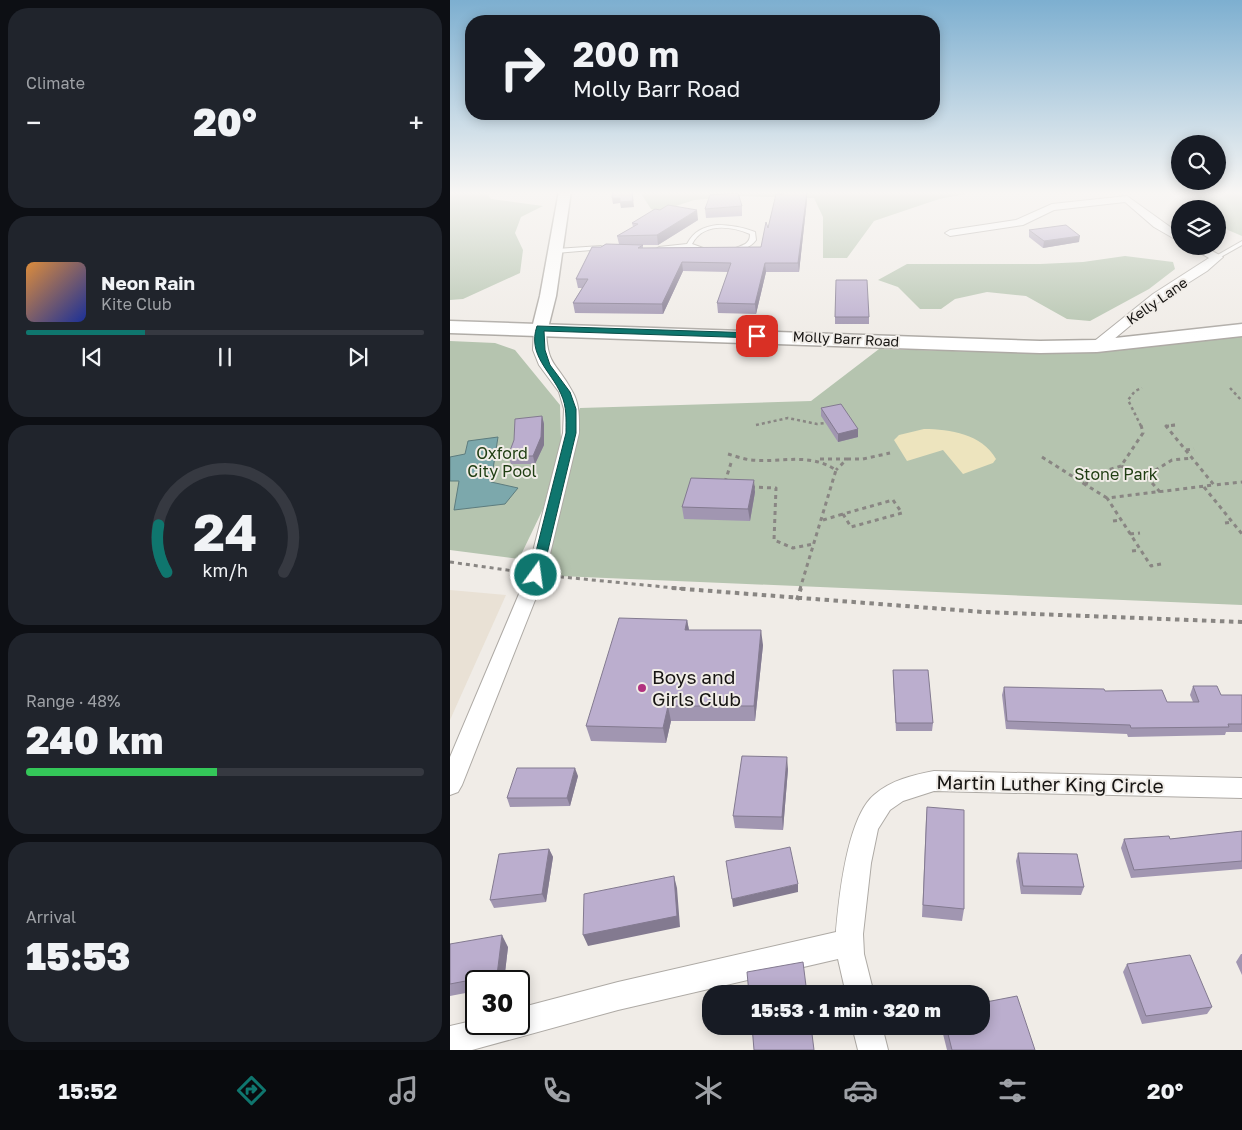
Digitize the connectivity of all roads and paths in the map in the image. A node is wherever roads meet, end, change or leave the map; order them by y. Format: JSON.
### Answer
{"nodes":[{"id":1,"x":558,"y":240,"type":"edge"},
{"id":2,"x":690,"y":240,"type":"edge"},
{"id":3,"x":753,"y":240,"type":"edge"},
{"id":4,"x":1242,"y":243,"type":"edge"},
{"id":5,"x":689,"y":245,"type":"junction"},
{"id":6,"x":606,"y":248,"type":"edge"},
{"id":7,"x":652,"y":250,"type":"edge"},
{"id":8,"x":556,"y":251,"type":"junction"},
{"id":9,"x":713,"y":251,"type":"edge"},
{"id":10,"x":725,"y":251,"type":"edge"},
{"id":11,"x":1213,"y":255,"type":"edge"},
{"id":12,"x":1217,"y":257,"type":"junction"},
{"id":13,"x":450,"y":327,"type":"edge"},
{"id":14,"x":540,"y":328,"type":"junction"},
{"id":15,"x":1242,"y":330,"type":"edge"},
{"id":16,"x":1097,"y":346,"type":"junction"},
{"id":17,"x":1142,"y":388,"type":"dead end"},
{"id":18,"x":1230,"y":388,"type":"dead end"},
{"id":19,"x":1242,"y":401,"type":"edge"},
{"id":20,"x":826,"y":423,"type":"edge"},
{"id":21,"x":756,"y":425,"type":"dead end"},
{"id":22,"x":1175,"y":425,"type":"dead end"},
{"id":23,"x":1194,"y":449,"type":"dead end"},
{"id":24,"x":1185,"y":450,"type":"junction"},
{"id":25,"x":890,"y":453,"type":"dead end"},
{"id":26,"x":728,"y":454,"type":"dead end"},
{"id":27,"x":1042,"y":457,"type":"dead end"},
{"id":28,"x":1192,"y":458,"type":"junction"},
{"id":29,"x":812,"y":459,"type":"junction"},
{"id":30,"x":847,"y":459,"type":"junction"},
{"id":31,"x":731,"y":463,"type":"dead end"},
{"id":32,"x":1121,"y":466,"type":"junction"},
{"id":33,"x":836,"y":470,"type":"junction"},
{"id":34,"x":1146,"y":476,"type":"junction"},
{"id":35,"x":1242,"y":482,"type":"edge"},
{"id":36,"x":1086,"y":485,"type":"junction"},
{"id":37,"x":1214,"y":485,"type":"junction"},
{"id":38,"x":732,"y":486,"type":"edge"},
{"id":39,"x":750,"y":486,"type":"edge"},
{"id":40,"x":1204,"y":486,"type":"junction"},
{"id":41,"x":1160,"y":492,"type":"junction"},
{"id":42,"x":1107,"y":498,"type":"junction"},
{"id":43,"x":843,"y":514,"type":"junction"},
{"id":44,"x":822,"y":520,"type":"junction"},
{"id":45,"x":1121,"y":520,"type":"junction"},
{"id":46,"x":1113,"y":521,"type":"dead end"},
{"id":47,"x":1232,"y":522,"type":"junction"},
{"id":48,"x":1225,"y":523,"type":"dead end"},
{"id":49,"x":1240,"y":530,"type":"edge"},
{"id":50,"x":1140,"y":532,"type":"dead end"},
{"id":51,"x":1130,"y":534,"type":"junction"},
{"id":52,"x":1242,"y":534,"type":"edge"},
{"id":53,"x":815,"y":543,"type":"junction"},
{"id":54,"x":1140,"y":550,"type":"junction"},
{"id":55,"x":1132,"y":551,"type":"dead end"},
{"id":56,"x":450,"y":562,"type":"edge"},
{"id":57,"x":1161,"y":564,"type":"dead end"},
{"id":58,"x":536,"y":575,"type":"junction"},
{"id":59,"x":797,"y":600,"type":"junction"},
{"id":60,"x":1242,"y":622,"type":"edge"},
{"id":61,"x":450,"y":785,"type":"edge"},
{"id":62,"x":1242,"y":788,"type":"edge"},
{"id":63,"x":849,"y":942,"type":"junction"},
{"id":64,"x":858,"y":985,"type":"edge"},
{"id":65,"x":530,"y":1020,"type":"edge"},
{"id":66,"x":472,"y":1035,"type":"edge"},
{"id":67,"x":870,"y":1035,"type":"edge"},
{"id":68,"x":450,"y":1041,"type":"edge"},
{"id":69,"x":873,"y":1050,"type":"edge"}],
"edges":[{"from":1,"to":8,"type":"street"},
{"from":2,"to":5,"type":"lane"},
{"from":3,"to":10,"type":"lane"},
{"from":4,"to":12,"type":"lane"},
{"from":5,"to":7,"type":"lane"},
{"from":5,"to":9,"type":"lane"},
{"from":6,"to":8,"type":"lane"},
{"from":8,"to":14,"type":"street"},
{"from":11,"to":12,"type":"street"},
{"from":12,"to":16,"type":"street","name":"Kelly Lane"},
{"from":13,"to":14,"type":"main road","name":"Molly Barr Road"},
{"from":14,"to":16,"type":"main road","name":"Molly Barr Road"},
{"from":14,"to":58,"type":"street"},
{"from":15,"to":16,"type":"main road","name":"Molly Barr Road"},
{"from":17,"to":32,"type":"path"},
{"from":18,"to":19,"type":"path"},
{"from":20,"to":21,"type":"path"},
{"from":22,"to":24,"type":"path"},
{"from":23,"to":24,"type":"path"},
{"from":24,"to":28,"type":"path"},
{"from":25,"to":30,"type":"path"},
{"from":26,"to":29,"type":"path"},
{"from":27,"to":36,"type":"path"},
{"from":28,"to":34,"type":"path"},
{"from":28,"to":37,"type":"path"},
{"from":29,"to":30,"type":"path"},
{"from":29,"to":33,"type":"path"},
{"from":30,"to":33,"type":"path"},
{"from":31,"to":38,"type":"path"},
{"from":32,"to":34,"type":"path"},
{"from":32,"to":36,"type":"path"},
{"from":33,"to":44,"type":"path"},
{"from":34,"to":41,"type":"path"},
{"from":35,"to":37,"type":"path"},
{"from":36,"to":42,"type":"path"},
{"from":37,"to":40,"type":"path"},
{"from":39,"to":53,"type":"path"},
{"from":40,"to":41,"type":"path"},
{"from":40,"to":47,"type":"path"},
{"from":41,"to":42,"type":"path"},
{"from":42,"to":45,"type":"path"},
{"from":43,"to":43,"type":"path"},
{"from":43,"to":44,"type":"path"},
{"from":44,"to":53,"type":"path"},
{"from":45,"to":46,"type":"path"},
{"from":45,"to":51,"type":"path"},
{"from":47,"to":48,"type":"path"},
{"from":47,"to":49,"type":"path"},
{"from":49,"to":52,"type":"path"},
{"from":50,"to":51,"type":"path"},
{"from":51,"to":54,"type":"path"},
{"from":53,"to":59,"type":"path"},
{"from":54,"to":55,"type":"path"},
{"from":54,"to":57,"type":"path"},
{"from":56,"to":58,"type":"path"},
{"from":58,"to":59,"type":"path"},
{"from":58,"to":61,"type":"street"},
{"from":59,"to":60,"type":"path"},
{"from":62,"to":63,"type":"street","name":"Martin Luther King Circle"},
{"from":63,"to":64,"type":"street","name":"Martin Luther King Circle"},
{"from":63,"to":65,"type":"street"},
{"from":66,"to":68,"type":"street"},
{"from":67,"to":69,"type":"street"}]}
